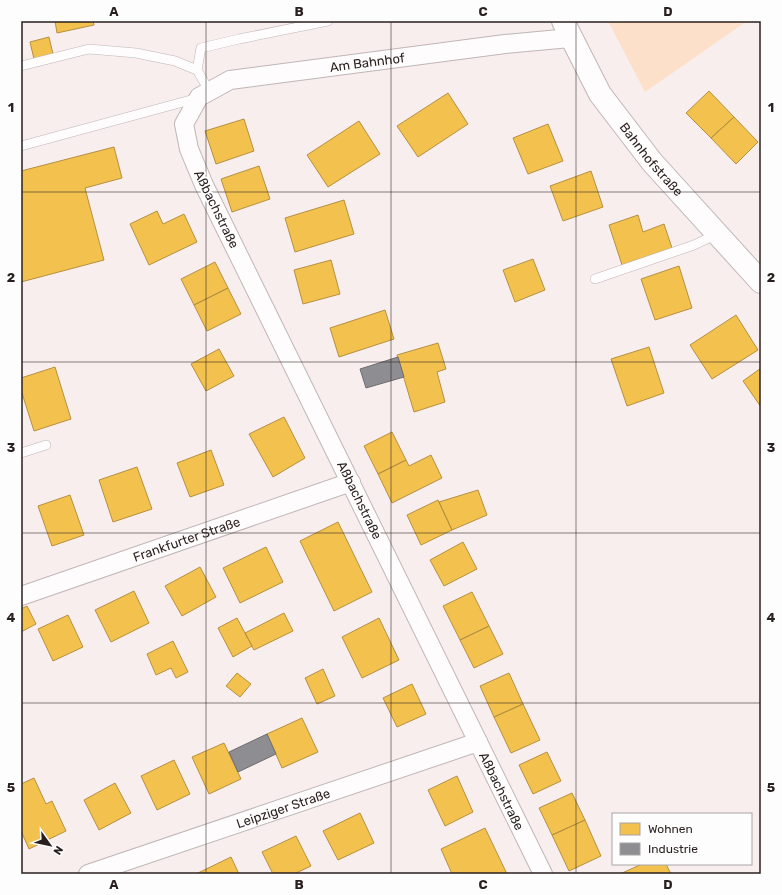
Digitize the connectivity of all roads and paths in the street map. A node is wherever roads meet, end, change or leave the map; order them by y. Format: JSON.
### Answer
{"nodes":[{"id":1,"x":328,"y":21,"type":"edge"},
{"id":2,"x":567,"y":30,"type":"edge"},
{"id":3,"x":21,"y":66,"type":"edge"},
{"id":4,"x":197,"y":70,"type":"junction"},
{"id":5,"x":205,"y":94,"type":"junction"},
{"id":6,"x":184,"y":124,"type":"joint"},
{"id":7,"x":21,"y":146,"type":"edge"},
{"id":8,"x":717,"y":234,"type":"junction"},
{"id":9,"x":595,"y":279,"type":"dead end"},
{"id":10,"x":761,"y":282,"type":"edge"},
{"id":11,"x":46,"y":444,"type":"dead end"},
{"id":12,"x":21,"y":453,"type":"edge"},
{"id":13,"x":352,"y":482,"type":"junction"},
{"id":14,"x":21,"y":596,"type":"edge"},
{"id":15,"x":478,"y":742,"type":"junction"},
{"id":16,"x":88,"y":874,"type":"edge"},
{"id":17,"x":542,"y":874,"type":"edge"}],
"edges":[{"from":1,"to":4,"type":"lane"},
{"from":2,"to":5,"type":"street","name":"Am Bahnhof"},
{"from":2,"to":8,"type":"main road","name":"Bahnhofstraße"},
{"from":3,"to":4,"type":"lane"},
{"from":4,"to":5,"type":"lane"},
{"from":5,"to":6,"type":"street","name":"Am Bahnhof"},
{"from":5,"to":7,"type":"lane"},
{"from":6,"to":13,"type":"street","name":"Aßbachstraße"},
{"from":8,"to":9,"type":"lane"},
{"from":8,"to":10,"type":"main road","name":"Bahnhofstraße"},
{"from":11,"to":12,"type":"lane"},
{"from":13,"to":14,"type":"street","name":"Frankfurter Straße"},
{"from":13,"to":15,"type":"street","name":"Aßbachstraße"},
{"from":15,"to":16,"type":"street","name":"Leipziger Straße"},
{"from":15,"to":17,"type":"street","name":"Aßbachstraße"}]}
